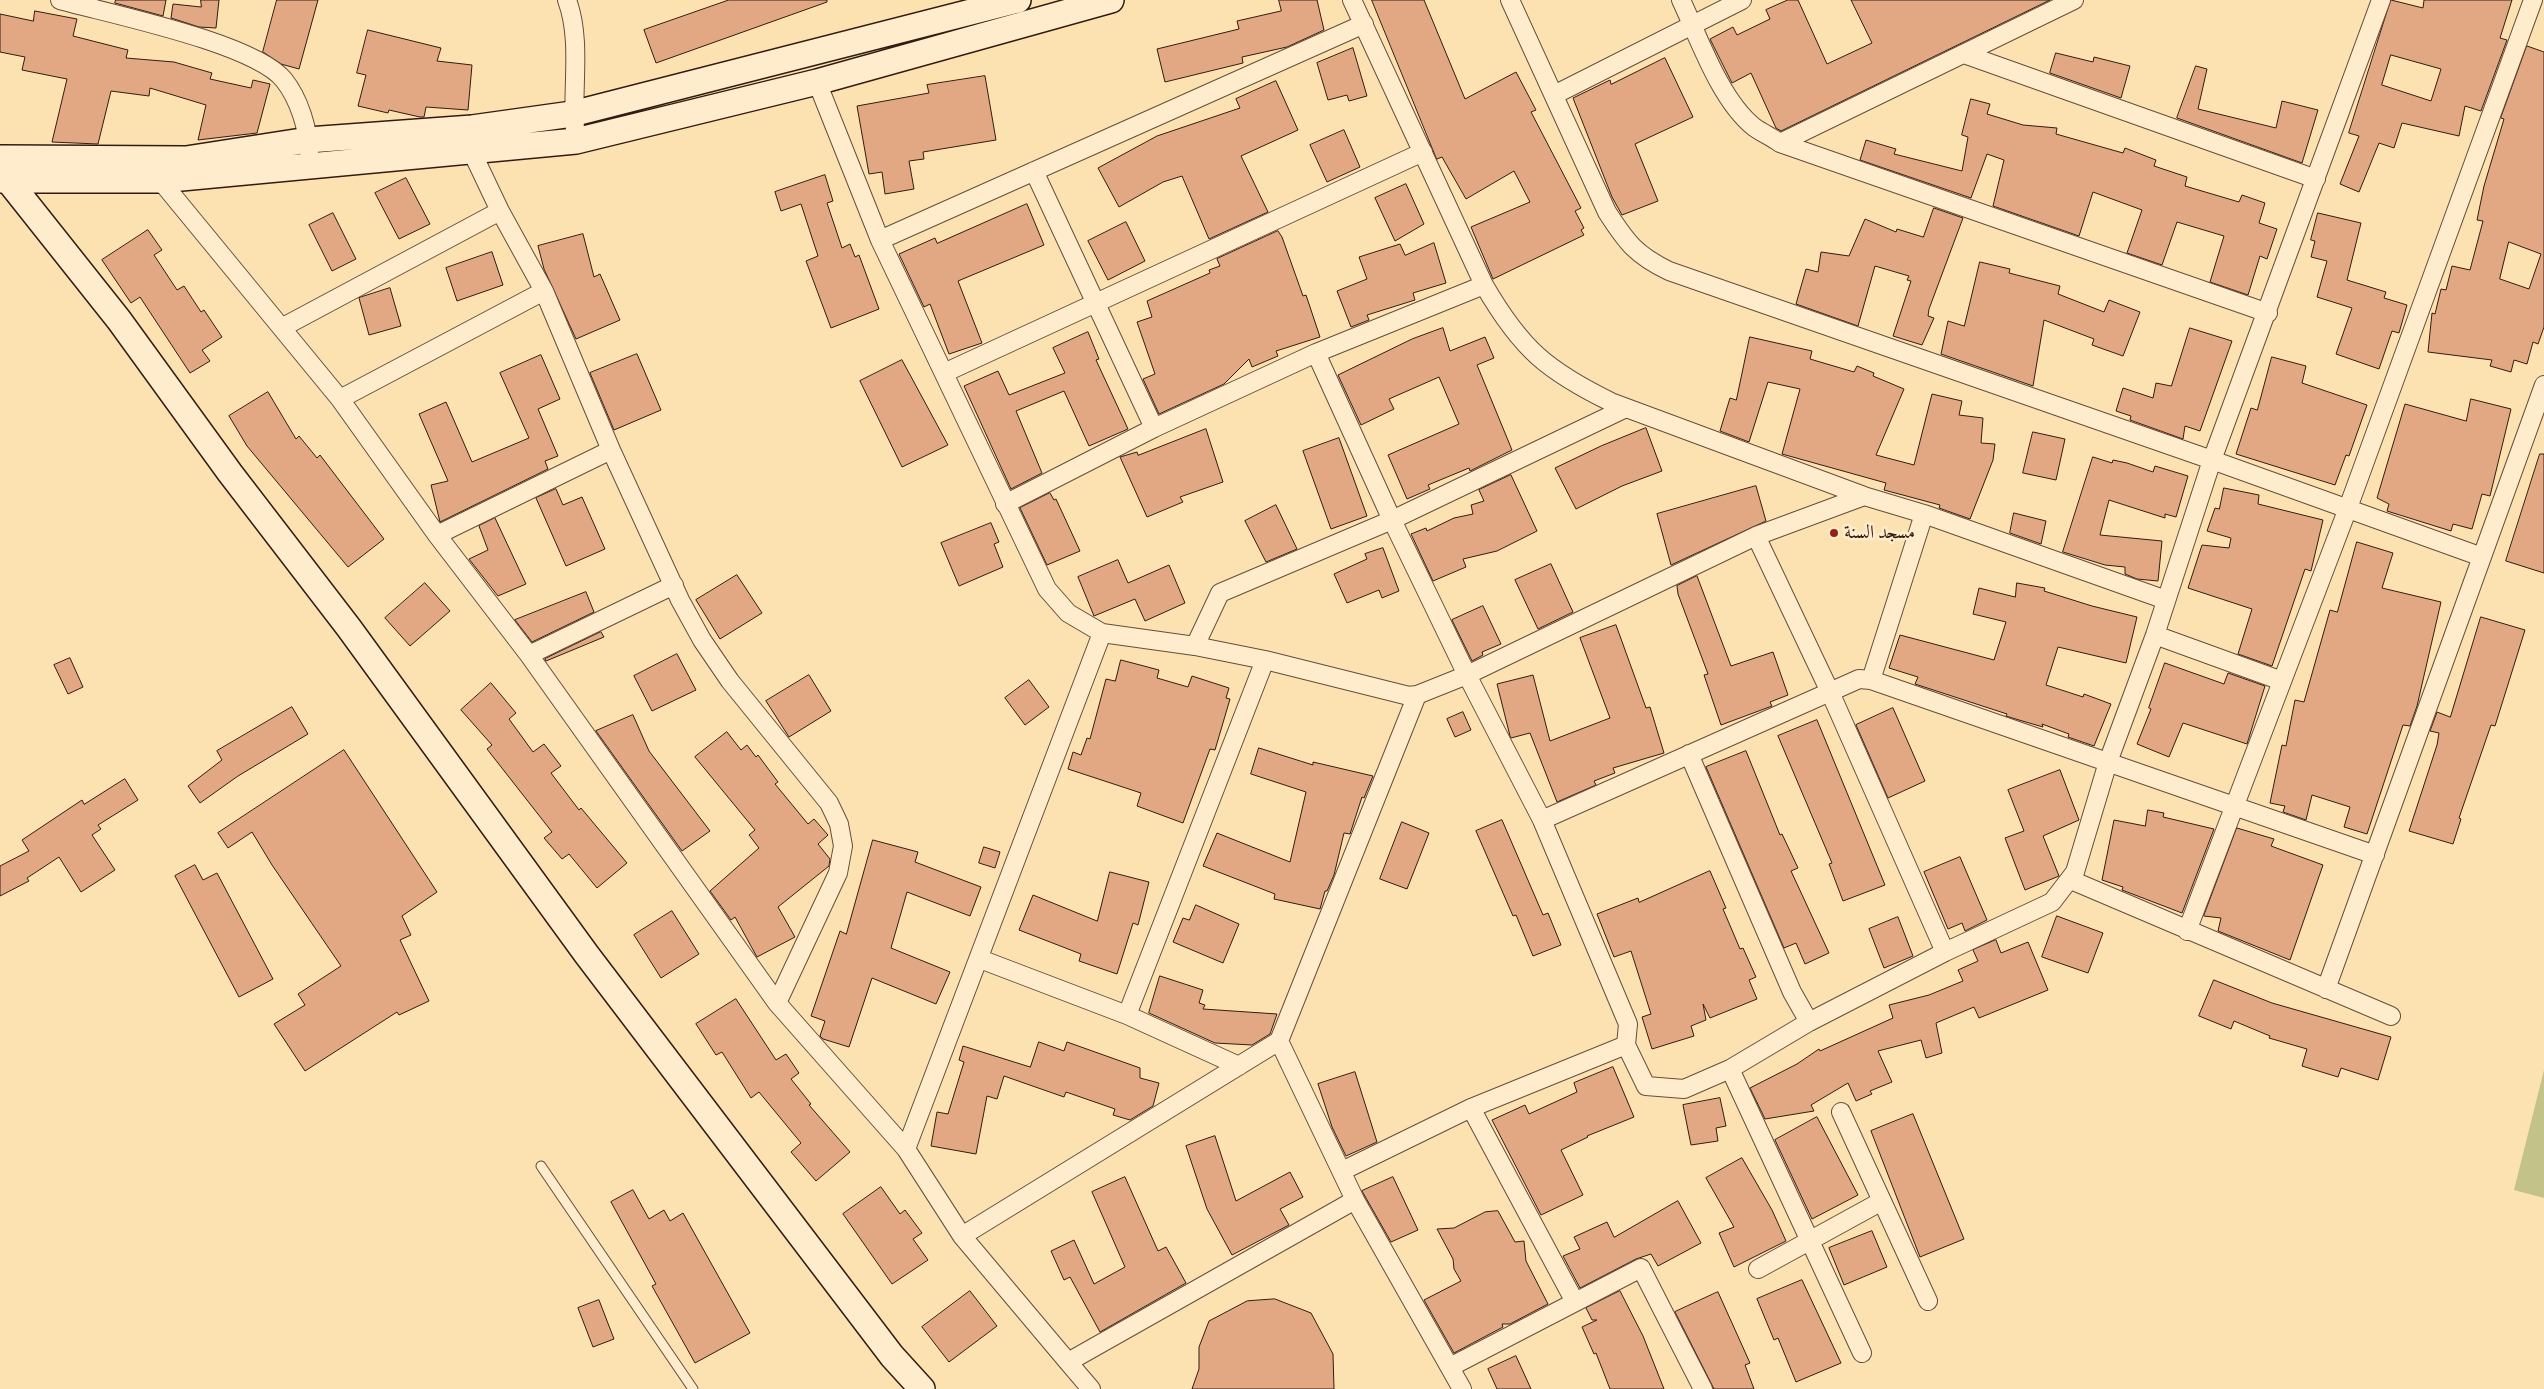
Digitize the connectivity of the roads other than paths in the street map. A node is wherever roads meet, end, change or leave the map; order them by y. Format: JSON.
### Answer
{"nodes":[{"id":1,"x":60,"y":0,"type":"edge"},
{"id":2,"x":567,"y":0,"type":"edge"},
{"id":3,"x":1018,"y":0,"type":"edge"},
{"id":4,"x":1111,"y":0,"type":"edge"},
{"id":5,"x":1352,"y":0,"type":"edge"},
{"id":6,"x":1510,"y":0,"type":"edge"},
{"id":7,"x":1681,"y":0,"type":"edge"},
{"id":8,"x":1742,"y":0,"type":"edge"},
{"id":9,"x":2074,"y":0,"type":"edge"},
{"id":10,"x":2381,"y":0,"type":"edge"},
{"id":11,"x":2533,"y":0,"type":"edge"},
{"id":12,"x":1364,"y":24,"type":"junction"},
{"id":13,"x":1692,"y":24,"type":"junction"},
{"id":14,"x":1964,"y":54,"type":"junction"},
{"id":15,"x":817,"y":82,"type":"junction"},
{"id":16,"x":1554,"y":95,"type":"junction"},
{"id":17,"x":572,"y":114,"type":"junction"},
{"id":18,"x":308,"y":140,"type":"junction"},
{"id":19,"x":576,"y":141,"type":"junction"},
{"id":20,"x":1780,"y":142,"type":"junction"},
{"id":21,"x":471,"y":150,"type":"junction"},
{"id":22,"x":1423,"y":152,"type":"junction"},
{"id":23,"x":309,"y":166,"type":"junction"},
{"id":24,"x":4,"y":167,"type":"edge"},
{"id":25,"x":1034,"y":171,"type":"junction"},
{"id":26,"x":2316,"y":179,"type":"junction"},
{"id":27,"x":160,"y":180,"type":"junction"},
{"id":28,"x":500,"y":211,"type":"junction"},
{"id":29,"x":880,"y":240,"type":"junction"},
{"id":30,"x":1484,"y":285,"type":"junction"},
{"id":31,"x":544,"y":291,"type":"junction"},
{"id":32,"x":1096,"y":302,"type":"junction"},
{"id":33,"x":2268,"y":313,"type":"junction"},
{"id":34,"x":282,"y":327,"type":"junction"},
{"id":35,"x":1316,"y":353,"type":"junction"},
{"id":36,"x":944,"y":373,"type":"junction"},
{"id":37,"x":2544,"y":385,"type":"edge"},
{"id":38,"x":340,"y":399,"type":"junction"},
{"id":39,"x":1626,"y":408,"type":"junction"},
{"id":40,"x":1154,"y":428,"type":"junction"},
{"id":41,"x":611,"y":450,"type":"junction"},
{"id":42,"x":2212,"y":460,"type":"junction"},
{"id":43,"x":1864,"y":496,"type":"junction"},
{"id":44,"x":1005,"y":504,"type":"junction"},
{"id":45,"x":2348,"y":508,"type":"junction"},
{"id":46,"x":1924,"y":514,"type":"junction"},
{"id":47,"x":1392,"y":520,"type":"junction"},
{"id":48,"x":437,"y":535,"type":"junction"},
{"id":49,"x":1756,"y":536,"type":"junction"},
{"id":50,"x":2482,"y":557,"type":"junction"},
{"id":51,"x":674,"y":585,"type":"junction"},
{"id":52,"x":2166,"y":600,"type":"junction"},
{"id":53,"x":1102,"y":633,"type":"junction"},
{"id":54,"x":2154,"y":635,"type":"junction"},
{"id":55,"x":1196,"y":646,"type":"junction"},
{"id":56,"x":529,"y":656,"type":"junction"},
{"id":57,"x":1265,"y":660,"type":"junction"},
{"id":58,"x":1467,"y":675,"type":"junction"},
{"id":59,"x":1871,"y":680,"type":"junction"},
{"id":60,"x":2282,"y":681,"type":"junction"},
{"id":61,"x":1830,"y":692,"type":"junction"},
{"id":62,"x":1417,"y":695,"type":"junction"},
{"id":63,"x":1689,"y":754,"type":"junction"},
{"id":64,"x":2108,"y":762,"type":"junction"},
{"id":65,"x":2234,"y":806,"type":"junction"},
{"id":66,"x":1542,"y":820,"type":"junction"},
{"id":67,"x":2375,"y":855,"type":"junction"},
{"id":68,"x":2071,"y":880,"type":"junction"},
{"id":69,"x":2187,"y":931,"type":"junction"},
{"id":70,"x":1945,"y":952,"type":"junction"},
{"id":71,"x":980,"y":959,"type":"junction"},
{"id":72,"x":2326,"y":988,"type":"junction"},
{"id":73,"x":777,"y":1003,"type":"junction"},
{"id":74,"x":1127,"y":1015,"type":"junction"},
{"id":75,"x":2391,"y":1016,"type":"dead end"},
{"id":76,"x":1809,"y":1022,"type":"junction"},
{"id":77,"x":1279,"y":1041,"type":"junction"},
{"id":78,"x":1626,"y":1045,"type":"junction"},
{"id":79,"x":1239,"y":1066,"type":"junction"},
{"id":80,"x":1730,"y":1069,"type":"junction"},
{"id":81,"x":1471,"y":1108,"type":"junction"},
{"id":82,"x":1841,"y":1112,"type":"dead end"},
{"id":83,"x":906,"y":1150,"type":"junction"},
{"id":84,"x":540,"y":1166,"type":"dead end"},
{"id":85,"x":1342,"y":1171,"type":"junction"},
{"id":86,"x":1355,"y":1200,"type":"junction"},
{"id":87,"x":1882,"y":1201,"type":"junction"},
{"id":88,"x":962,"y":1236,"type":"junction"},
{"id":89,"x":1810,"y":1240,"type":"junction"},
{"id":90,"x":1758,"y":1269,"type":"dead end"},
{"id":91,"x":1928,"y":1301,"type":"dead end"},
{"id":92,"x":1575,"y":1302,"type":"junction"},
{"id":93,"x":1862,"y":1353,"type":"dead end"},
{"id":94,"x":1068,"y":1362,"type":"junction"},
{"id":95,"x":1450,"y":1367,"type":"junction"},
{"id":96,"x":693,"y":1389,"type":"edge"},
{"id":97,"x":922,"y":1389,"type":"edge"},
{"id":98,"x":1091,"y":1389,"type":"edge"},
{"id":99,"x":1462,"y":1389,"type":"edge"},
{"id":100,"x":1702,"y":1389,"type":"edge"}],
"edges":[{"from":1,"to":18,"type":"street"},
{"from":2,"to":17,"type":"street"},
{"from":3,"to":17,"type":"main road"},
{"from":4,"to":15,"type":"main road"},
{"from":5,"to":12,"type":"street"},
{"from":6,"to":16,"type":"street"},
{"from":7,"to":13,"type":"street"},
{"from":8,"to":13,"type":"street"},
{"from":9,"to":14,"type":"street"},
{"from":10,"to":26,"type":"street"},
{"from":11,"to":45,"type":"street"},
{"from":12,"to":22,"type":"street"},
{"from":12,"to":25,"type":"street"},
{"from":13,"to":16,"type":"street"},
{"from":13,"to":20,"type":"street"},
{"from":14,"to":20,"type":"street"},
{"from":14,"to":26,"type":"street"},
{"from":15,"to":19,"type":"main road"},
{"from":15,"to":29,"type":"street"},
{"from":16,"to":42,"type":"street"},
{"from":17,"to":18,"type":"main road"},
{"from":17,"to":19,"type":"street"},
{"from":18,"to":23,"type":"street"},
{"from":18,"to":24,"type":"main road"},
{"from":19,"to":21,"type":"main road"},
{"from":20,"to":33,"type":"street"},
{"from":21,"to":23,"type":"main road"},
{"from":21,"to":28,"type":"street"},
{"from":22,"to":30,"type":"street"},
{"from":22,"to":32,"type":"street"},
{"from":23,"to":27,"type":"main road"},
{"from":24,"to":27,"type":"main road"},
{"from":24,"to":97,"type":"main road"},
{"from":25,"to":29,"type":"street"},
{"from":25,"to":32,"type":"street"},
{"from":26,"to":33,"type":"street"},
{"from":27,"to":34,"type":"street"},
{"from":28,"to":31,"type":"street"},
{"from":28,"to":34,"type":"street"},
{"from":29,"to":36,"type":"street"},
{"from":30,"to":35,"type":"street"},
{"from":30,"to":39,"type":"street"},
{"from":31,"to":38,"type":"street"},
{"from":31,"to":41,"type":"street"},
{"from":32,"to":36,"type":"street"},
{"from":32,"to":40,"type":"street"},
{"from":33,"to":42,"type":"street"},
{"from":34,"to":38,"type":"street"},
{"from":35,"to":40,"type":"street"},
{"from":35,"to":47,"type":"street"},
{"from":36,"to":44,"type":"street"},
{"from":37,"to":50,"type":"street"},
{"from":38,"to":48,"type":"street"},
{"from":39,"to":43,"type":"street"},
{"from":39,"to":47,"type":"street"},
{"from":40,"to":44,"type":"street"},
{"from":41,"to":48,"type":"street"},
{"from":41,"to":51,"type":"street"},
{"from":42,"to":45,"type":"street"},
{"from":42,"to":52,"type":"street"},
{"from":43,"to":46,"type":"street"},
{"from":43,"to":49,"type":"street"},
{"from":44,"to":53,"type":"street"},
{"from":45,"to":50,"type":"street"},
{"from":45,"to":60,"type":"street"},
{"from":46,"to":52,"type":"street"},
{"from":46,"to":59,"type":"street"},
{"from":47,"to":55,"type":"street"},
{"from":47,"to":58,"type":"street"},
{"from":48,"to":56,"type":"street"},
{"from":49,"to":58,"type":"street"},
{"from":49,"to":61,"type":"street"},
{"from":50,"to":67,"type":"street"},
{"from":51,"to":56,"type":"street"},
{"from":51,"to":73,"type":"street"},
{"from":52,"to":54,"type":"street"},
{"from":53,"to":55,"type":"street"},
{"from":53,"to":71,"type":"street"},
{"from":54,"to":60,"type":"street"},
{"from":54,"to":64,"type":"street"},
{"from":55,"to":57,"type":"street"},
{"from":56,"to":73,"type":"street"},
{"from":57,"to":62,"type":"street"},
{"from":57,"to":74,"type":"street"},
{"from":58,"to":62,"type":"street"},
{"from":58,"to":66,"type":"street"},
{"from":59,"to":61,"type":"street"},
{"from":59,"to":64,"type":"street"},
{"from":60,"to":65,"type":"street"},
{"from":61,"to":63,"type":"street"},
{"from":61,"to":70,"type":"street"},
{"from":62,"to":77,"type":"street"},
{"from":63,"to":66,"type":"street"},
{"from":63,"to":76,"type":"street"},
{"from":64,"to":65,"type":"street"},
{"from":64,"to":68,"type":"street"},
{"from":65,"to":67,"type":"street"},
{"from":65,"to":69,"type":"street"},
{"from":66,"to":78,"type":"street"},
{"from":67,"to":72,"type":"street"},
{"from":68,"to":69,"type":"street"},
{"from":68,"to":70,"type":"street"},
{"from":69,"to":72,"type":"street"},
{"from":70,"to":76,"type":"street"},
{"from":71,"to":74,"type":"street"},
{"from":71,"to":83,"type":"street"},
{"from":72,"to":75,"type":"street"},
{"from":73,"to":83,"type":"street"},
{"from":74,"to":79,"type":"street"},
{"from":76,"to":80,"type":"street"},
{"from":77,"to":79,"type":"street"},
{"from":77,"to":85,"type":"street"},
{"from":78,"to":80,"type":"street"},
{"from":78,"to":81,"type":"street"},
{"from":79,"to":88,"type":"street"},
{"from":80,"to":89,"type":"street"},
{"from":81,"to":85,"type":"street"},
{"from":81,"to":92,"type":"street"},
{"from":82,"to":87,"type":"street"},
{"from":83,"to":88,"type":"street"},
{"from":84,"to":96,"type":"lane"},
{"from":85,"to":86,"type":"street"},
{"from":86,"to":94,"type":"street"},
{"from":86,"to":95,"type":"street"},
{"from":87,"to":89,"type":"street"},
{"from":87,"to":91,"type":"street"},
{"from":88,"to":94,"type":"street"},
{"from":89,"to":90,"type":"street"},
{"from":89,"to":93,"type":"street"},
{"from":92,"to":95,"type":"street"},
{"from":92,"to":100,"type":"street"},
{"from":94,"to":98,"type":"street"},
{"from":95,"to":99,"type":"street"}]}
